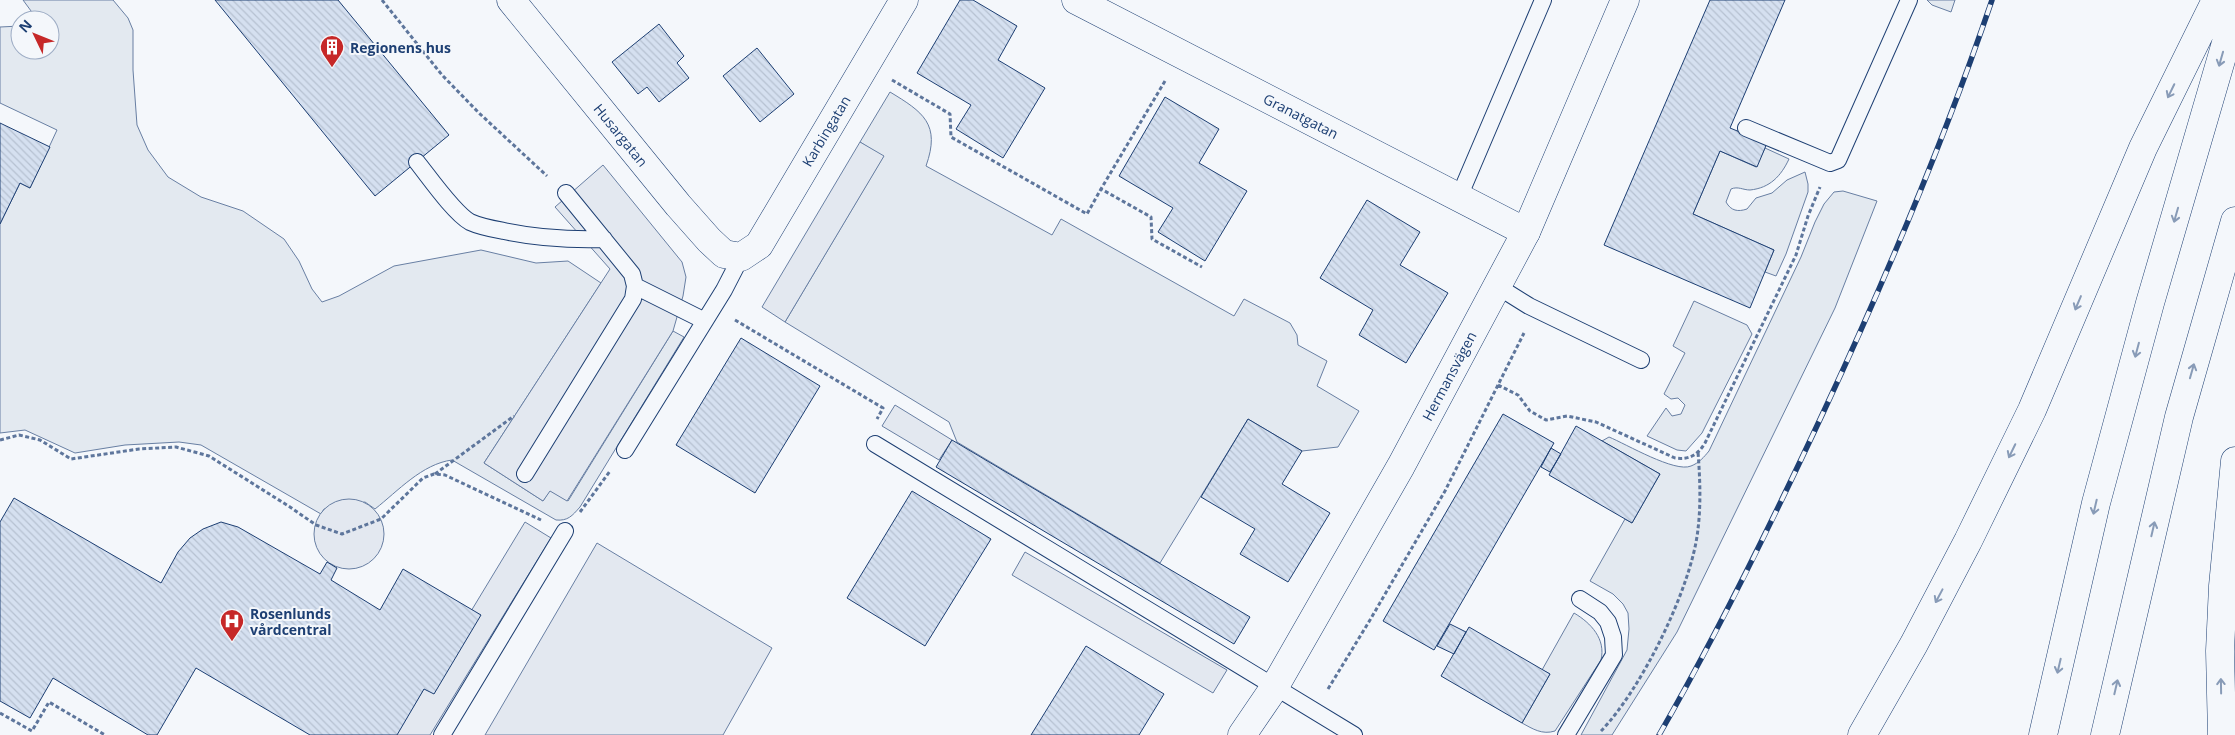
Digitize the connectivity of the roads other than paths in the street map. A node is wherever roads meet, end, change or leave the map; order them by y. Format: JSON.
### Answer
{"nodes":[{"id":1,"x":511,"y":0,"type":"edge"},
{"id":2,"x":904,"y":0,"type":"edge"},
{"id":3,"x":1076,"y":0,"type":"edge"},
{"id":4,"x":1543,"y":0,"type":"edge"},
{"id":5,"x":1625,"y":0,"type":"edge"},
{"id":6,"x":1909,"y":0,"type":"edge"},
{"id":7,"x":2216,"y":0,"type":"edge"},
{"id":8,"x":2235,"y":12,"type":"edge"},
{"id":9,"x":1746,"y":128,"type":"dead end"},
{"id":10,"x":416,"y":162,"type":"dead end"},
{"id":11,"x":566,"y":193,"type":"road end"},
{"id":12,"x":1459,"y":197,"type":"junction"},
{"id":13,"x":2235,"y":221,"type":"edge"},
{"id":14,"x":1526,"y":232,"type":"junction"},
{"id":15,"x":604,"y":239,"type":"junction"},
{"id":16,"x":742,"y":256,"type":"junction"},
{"id":17,"x":635,"y":286,"type":"junction"},
{"id":18,"x":1497,"y":286,"type":"junction"},
{"id":19,"x":709,"y":314,"type":"junction"},
{"id":20,"x":1641,"y":360,"type":"dead end"},
{"id":21,"x":875,"y":444,"type":"road end"},
{"id":22,"x":625,"y":450,"type":"road end"},
{"id":23,"x":2235,"y":461,"type":"edge"},
{"id":24,"x":524,"y":474,"type":"dead end"},
{"id":25,"x":565,"y":531,"type":"road end"},
{"id":26,"x":1580,"y":599,"type":"dead end"},
{"id":27,"x":1274,"y":688,"type":"junction"},
{"id":28,"x":2235,"y":731,"type":"edge"},
{"id":29,"x":442,"y":735,"type":"edge"},
{"id":30,"x":1242,"y":735,"type":"edge"},
{"id":31,"x":1354,"y":735,"type":"edge"},
{"id":32,"x":1566,"y":735,"type":"edge"},
{"id":33,"x":1862,"y":735,"type":"edge"},
{"id":34,"x":2043,"y":735,"type":"edge"},
{"id":35,"x":2105,"y":735,"type":"edge"},
{"id":36,"x":2222,"y":735,"type":"edge"},
{"id":37,"x":2234,"y":735,"type":"edge"}],
"edges":[{"from":1,"to":16,"type":"main road","name":"Husargatan"},
{"from":2,"to":16,"type":"main road","name":"Karbingatan"},
{"from":3,"to":12,"type":"main road","name":"Granatgatan"},
{"from":4,"to":12,"type":"lane"},
{"from":5,"to":14,"type":"main road","name":"Hermansvägen"},
{"from":6,"to":9,"type":"lane"},
{"from":7,"to":33,"type":"main road","one_way":true},
{"from":8,"to":34,"type":"main road","one_way":true},
{"from":10,"to":15,"type":"lane"},
{"from":11,"to":15,"type":"lane"},
{"from":12,"to":14,"type":"main road","name":"Granatgatan"},
{"from":35,"to":13,"type":"main road","one_way":true},
{"from":14,"to":18,"type":"main road","name":"Hermansvägen"},
{"from":15,"to":17,"type":"lane"},
{"from":16,"to":19,"type":"lane"},
{"from":17,"to":19,"type":"lane"},
{"from":17,"to":24,"type":"lane"},
{"from":18,"to":20,"type":"lane"},
{"from":18,"to":27,"type":"main road","name":"Hermansvägen"},
{"from":19,"to":22,"type":"lane"},
{"from":21,"to":27,"type":"lane"},
{"from":36,"to":23,"type":"main road","one_way":true},
{"from":25,"to":29,"type":"lane"},
{"from":26,"to":32,"type":"lane"},
{"from":27,"to":30,"type":"main road","name":"Hermansvägen"},
{"from":27,"to":31,"type":"lane"},
{"from":28,"to":37,"type":"main road"}]}
